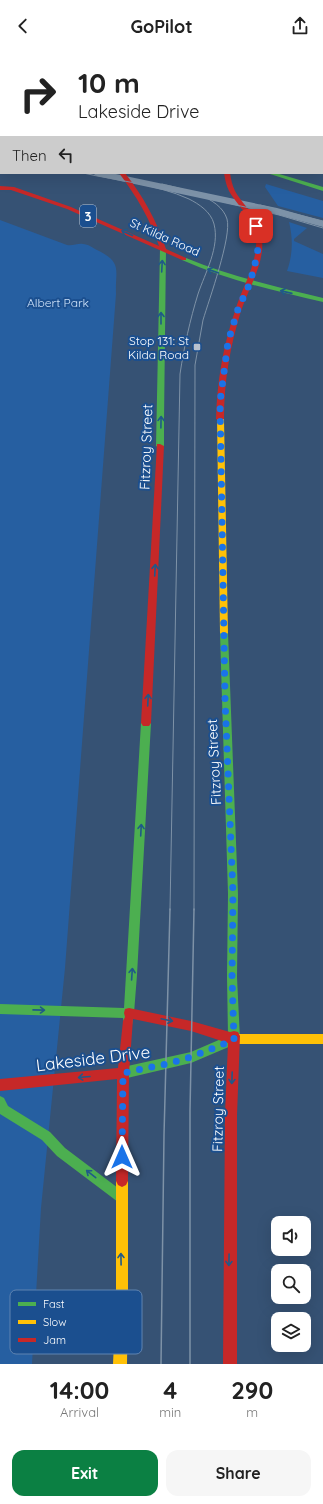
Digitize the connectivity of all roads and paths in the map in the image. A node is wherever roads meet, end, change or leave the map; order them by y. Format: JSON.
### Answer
{"nodes":[{"id":1,"x":106,"y":174,"type":"edge"},
{"id":2,"x":227,"y":174,"type":"edge"},
{"id":3,"x":273,"y":174,"type":"edge"},
{"id":4,"x":125,"y":176,"type":"edge"},
{"id":5,"x":0,"y":185,"type":"edge"},
{"id":6,"x":0,"y":188,"type":"edge"},
{"id":7,"x":12,"y":188,"type":"junction"},
{"id":8,"x":323,"y":189,"type":"edge"},
{"id":9,"x":240,"y":203,"type":"junction"},
{"id":10,"x":323,"y":224,"type":"edge"},
{"id":11,"x":162,"y":249,"type":"junction"},
{"id":12,"x":250,"y":283,"type":"junction"},
{"id":13,"x":323,"y":300,"type":"edge"},
{"id":14,"x":0,"y":1009,"type":"edge"},
{"id":15,"x":128,"y":1012,"type":"junction"},
{"id":16,"x":323,"y":1039,"type":"edge"},
{"id":17,"x":234,"y":1040,"type":"junction"},
{"id":18,"x":123,"y":1073,"type":"junction"},
{"id":19,"x":0,"y":1085,"type":"edge"},
{"id":20,"x":0,"y":1102,"type":"edge"},
{"id":21,"x":122,"y":1198,"type":"junction"},
{"id":22,"x":122,"y":1290,"type":"edge"},
{"id":23,"x":120,"y":1354,"type":"edge"},
{"id":24,"x":120,"y":1364,"type":"edge"},
{"id":25,"x":230,"y":1364,"type":"edge"}],
"edges":[{"from":1,"to":4,"type":"lane"},
{"from":2,"to":9,"type":"main road","name":"Fitzroy Street"},
{"from":3,"to":8,"type":"main road"},
{"from":4,"to":9,"type":"lane"},
{"from":4,"to":11,"type":"main road","name":"Fitzroy Street"},
{"from":5,"to":7,"type":"main road","name":"St Kilda Road","number":"3"},
{"from":6,"to":7,"type":"main road"},
{"from":11,"to":7,"type":"main road","name":"St Kilda Road","number":"3","one_way":true},
{"from":9,"to":10,"type":"lane"},
{"from":9,"to":12,"type":"main road","name":"Fitzroy Street"},
{"from":12,"to":11,"type":"main road","name":"St Kilda Road","number":"3","one_way":true},
{"from":15,"to":11,"type":"main road","name":"Fitzroy Street","one_way":true},
{"from":13,"to":12,"type":"main road","name":"St Kilda Road","number":"3","one_way":true},
{"from":12,"to":17,"type":"main road","name":"Fitzroy Street"},
{"from":14,"to":15,"type":"main road","one_way":true},
{"from":15,"to":17,"type":"main road","one_way":true},
{"from":15,"to":18,"type":"main road","name":"Fitzroy Street"},
{"from":16,"to":17,"type":"main road"},
{"from":17,"to":18,"type":"main road","name":"Lakeside Drive"},
{"from":17,"to":25,"type":"main road","name":"Fitzroy Street","one_way":true},
{"from":18,"to":19,"type":"main road","name":"Lakeside Drive","one_way":true},
{"from":18,"to":21,"type":"main road","name":"Fitzroy Street"},
{"from":21,"to":20,"type":"main road","one_way":true},
{"from":22,"to":21,"type":"main road","name":"Fitzroy Street","one_way":true},
{"from":24,"to":23,"type":"main road","name":"Fitzroy Street","one_way":true}]}
